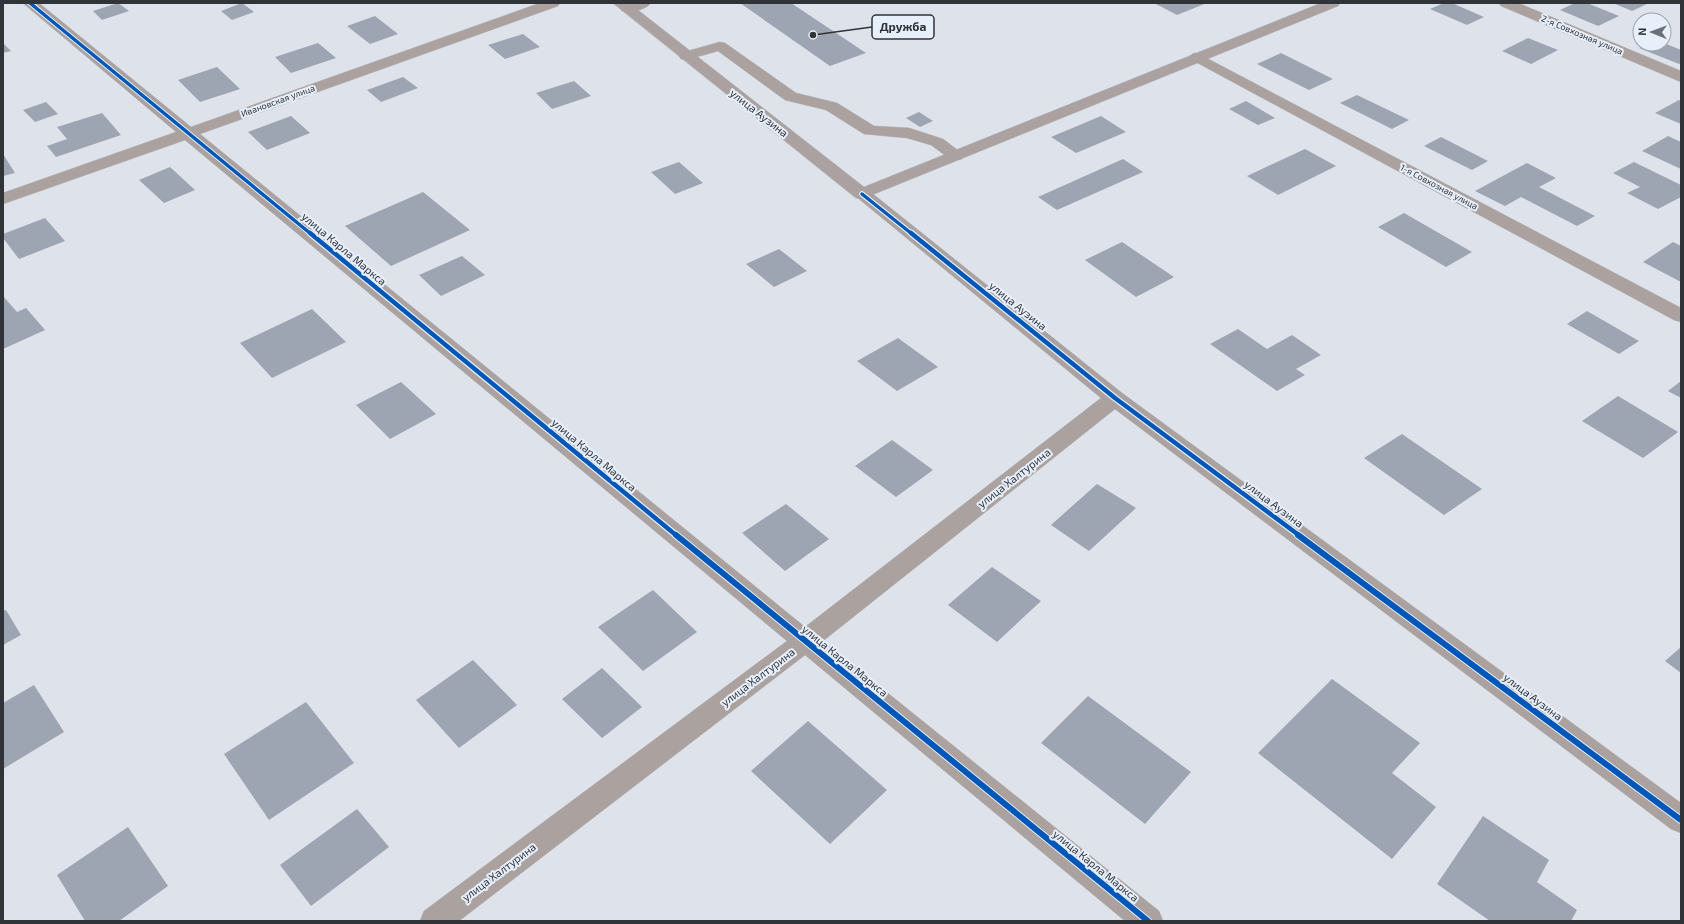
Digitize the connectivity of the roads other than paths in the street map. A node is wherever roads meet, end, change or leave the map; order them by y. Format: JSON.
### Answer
{"nodes":[{"id":1,"x":30,"y":3,"type":"edge"},
{"id":2,"x":553,"y":3,"type":"edge"},
{"id":3,"x":644,"y":3,"type":"edge"},
{"id":4,"x":1506,"y":3,"type":"edge"},
{"id":5,"x":1328,"y":4,"type":"edge"},
{"id":6,"x":623,"y":6,"type":"edge"},
{"id":7,"x":686,"y":56,"type":"junction"},
{"id":8,"x":1197,"y":57,"type":"junction"},
{"id":9,"x":1681,"y":76,"type":"edge"},
{"id":10,"x":188,"y":134,"type":"junction"},
{"id":11,"x":956,"y":156,"type":"junction"},
{"id":12,"x":862,"y":194,"type":"junction"},
{"id":13,"x":3,"y":199,"type":"edge"},
{"id":14,"x":1681,"y":316,"type":"edge"},
{"id":15,"x":1115,"y":398,"type":"junction"},
{"id":16,"x":805,"y":642,"type":"junction"},
{"id":17,"x":1681,"y":820,"type":"edge"},
{"id":18,"x":434,"y":921,"type":"edge"},
{"id":19,"x":1148,"y":921,"type":"edge"}],
"edges":[{"from":1,"to":10,"type":"street","name":"улица Карла Маркса"},
{"from":2,"to":10,"type":"street","name":"Ивановская улица"},
{"from":3,"to":6,"type":"street"},
{"from":4,"to":9,"type":"street","name":"2-я Совхозная улица"},
{"from":5,"to":8,"type":"main road"},
{"from":6,"to":7,"type":"main road","name":"улица Аузина"},
{"from":7,"to":11,"type":"street"},
{"from":7,"to":12,"type":"main road","name":"улица Аузина"},
{"from":8,"to":11,"type":"main road"},
{"from":8,"to":14,"type":"street","name":"1-я Совхозная улица"},
{"from":10,"to":13,"type":"street","name":"Ивановская улица"},
{"from":10,"to":16,"type":"street","name":"улица Карла Маркса"},
{"from":11,"to":12,"type":"main road"},
{"from":12,"to":15,"type":"street","name":"улица Аузина"},
{"from":15,"to":16,"type":"street","name":"улица Халтурина"},
{"from":15,"to":17,"type":"street","name":"улица Аузина"},
{"from":16,"to":18,"type":"street","name":"улица Халтурина"},
{"from":16,"to":19,"type":"street","name":"улица Карла Маркса"}]}
